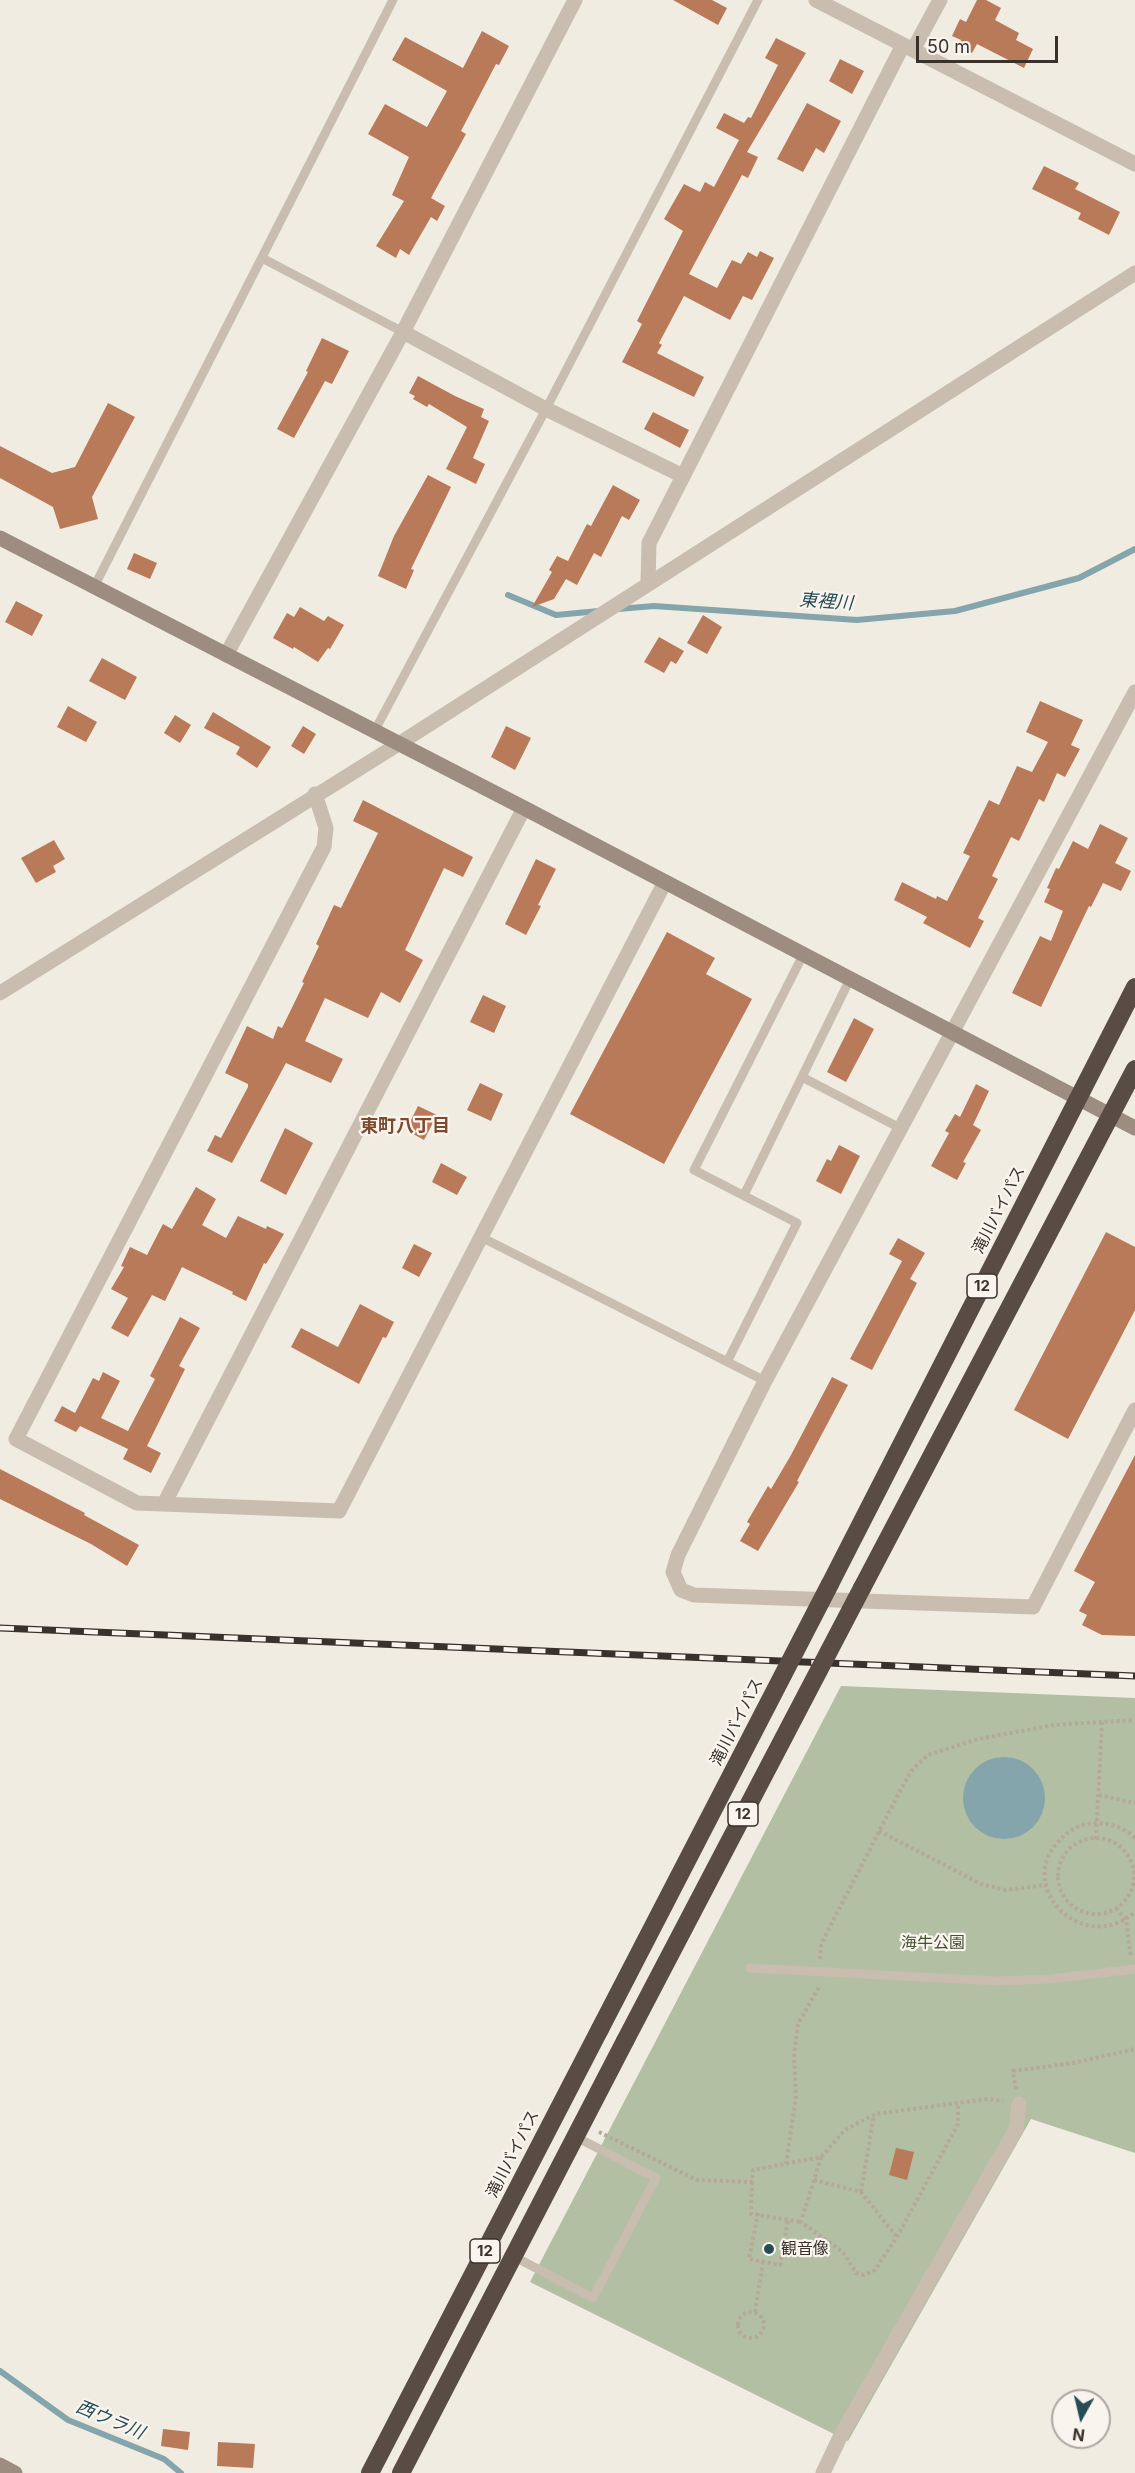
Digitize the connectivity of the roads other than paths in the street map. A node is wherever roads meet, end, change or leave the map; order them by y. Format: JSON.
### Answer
{"nodes":[{"id":1,"x":393,"y":0,"type":"edge"},
{"id":2,"x":575,"y":0,"type":"edge"},
{"id":3,"x":758,"y":0,"type":"edge"},
{"id":4,"x":816,"y":0,"type":"edge"},
{"id":5,"x":939,"y":0,"type":"edge"},
{"id":6,"x":908,"y":48,"type":"junction"},
{"id":7,"x":1135,"y":164,"type":"edge"},
{"id":8,"x":262,"y":258,"type":"junction"},
{"id":9,"x":1135,"y":273,"type":"edge"},
{"id":10,"x":403,"y":332,"type":"junction"},
{"id":11,"x":546,"y":409,"type":"junction"},
{"id":12,"x":683,"y":476,"type":"junction"},
{"id":13,"x":0,"y":538,"type":"edge"},
{"id":14,"x":648,"y":583,"type":"junction"},
{"id":15,"x":94,"y":587,"type":"junction"},
{"id":16,"x":226,"y":655,"type":"junction"},
{"id":17,"x":1135,"y":692,"type":"edge"},
{"id":18,"x":1131,"y":709,"type":"edge"},
{"id":19,"x":374,"y":732,"type":"junction"},
{"id":20,"x":397,"y":745,"type":"junction"},
{"id":21,"x":315,"y":794,"type":"junction"},
{"id":22,"x":524,"y":808,"type":"junction"},
{"id":23,"x":665,"y":882,"type":"junction"},
{"id":24,"x":803,"y":955,"type":"junction"},
{"id":25,"x":850,"y":979,"type":"junction"},
{"id":26,"x":1135,"y":987,"type":"edge"},
{"id":27,"x":0,"y":993,"type":"edge"},
{"id":28,"x":952,"y":1033,"type":"junction"},
{"id":29,"x":1135,"y":1069,"type":"edge"},
{"id":30,"x":802,"y":1077,"type":"junction"},
{"id":31,"x":1078,"y":1098,"type":"junction"},
{"id":32,"x":1111,"y":1115,"type":"junction"},
{"id":33,"x":900,"y":1128,"type":"junction"},
{"id":34,"x":1135,"y":1128,"type":"edge"},
{"id":35,"x":744,"y":1195,"type":"junction"},
{"id":36,"x":481,"y":1237,"type":"junction"},
{"id":37,"x":727,"y":1362,"type":"junction"},
{"id":38,"x":765,"y":1381,"type":"junction"},
{"id":39,"x":1135,"y":1412,"type":"edge"},
{"id":40,"x":164,"y":1504,"type":"junction"},
{"id":41,"x":750,"y":1968,"type":"dead end"},
{"id":42,"x":1134,"y":1969,"type":"edge"},
{"id":43,"x":1019,"y":2104,"type":"road end"},
{"id":44,"x":576,"y":2137,"type":"junction"},
{"id":45,"x":513,"y":2256,"type":"junction"},
{"id":46,"x":0,"y":2465,"type":"edge"},
{"id":47,"x":15,"y":2473,"type":"edge"},
{"id":48,"x":370,"y":2473,"type":"edge"},
{"id":49,"x":401,"y":2473,"type":"edge"},
{"id":50,"x":823,"y":2473,"type":"edge"}],
"edges":[{"from":1,"to":8,"type":"lane"},
{"from":2,"to":10,"type":"street"},
{"from":3,"to":11,"type":"lane"},
{"from":4,"to":6,"type":"street"},
{"from":5,"to":6,"type":"street"},
{"from":6,"to":7,"type":"street"},
{"from":6,"to":12,"type":"street"},
{"from":8,"to":10,"type":"lane"},
{"from":8,"to":15,"type":"lane"},
{"from":9,"to":14,"type":"street"},
{"from":10,"to":11,"type":"street"},
{"from":10,"to":16,"type":"street"},
{"from":11,"to":12,"type":"street"},
{"from":11,"to":19,"type":"lane"},
{"from":12,"to":14,"type":"street"},
{"from":13,"to":15,"type":"street"},
{"from":14,"to":20,"type":"street"},
{"from":15,"to":16,"type":"street"},
{"from":16,"to":19,"type":"street"},
{"from":17,"to":18,"type":"street"},
{"from":18,"to":28,"type":"street"},
{"from":19,"to":20,"type":"street"},
{"from":20,"to":21,"type":"street"},
{"from":20,"to":22,"type":"street"},
{"from":21,"to":27,"type":"street"},
{"from":21,"to":40,"type":"street"},
{"from":22,"to":23,"type":"street"},
{"from":22,"to":40,"type":"street"},
{"from":23,"to":24,"type":"street"},
{"from":23,"to":36,"type":"street"},
{"from":24,"to":25,"type":"street"},
{"from":24,"to":35,"type":"lane"},
{"from":25,"to":28,"type":"street"},
{"from":25,"to":30,"type":"lane"},
{"from":26,"to":31,"type":"highway","name":"滝川バイパス","number":"12"},
{"from":28,"to":31,"type":"street"},
{"from":28,"to":33,"type":"street"},
{"from":29,"to":32,"type":"highway","number":"12"},
{"from":30,"to":33,"type":"lane"},
{"from":30,"to":35,"type":"lane"},
{"from":31,"to":32,"type":"street"},
{"from":31,"to":48,"type":"highway","name":"滝川バイパス","number":"12","bridge":true},
{"from":32,"to":34,"type":"street"},
{"from":32,"to":44,"type":"highway","number":"12","bridge":true},
{"from":33,"to":38,"type":"street"},
{"from":35,"to":37,"type":"lane"},
{"from":36,"to":37,"type":"lane"},
{"from":36,"to":40,"type":"street"},
{"from":37,"to":38,"type":"lane"},
{"from":38,"to":39,"type":"street"},
{"from":41,"to":42,"type":"lane"},
{"from":43,"to":50,"type":"street"},
{"from":44,"to":45,"type":"highway","number":"12"},
{"from":44,"to":45,"type":"lane"},
{"from":45,"to":49,"type":"highway","number":"12"},
{"from":46,"to":47,"type":"street"}]}
